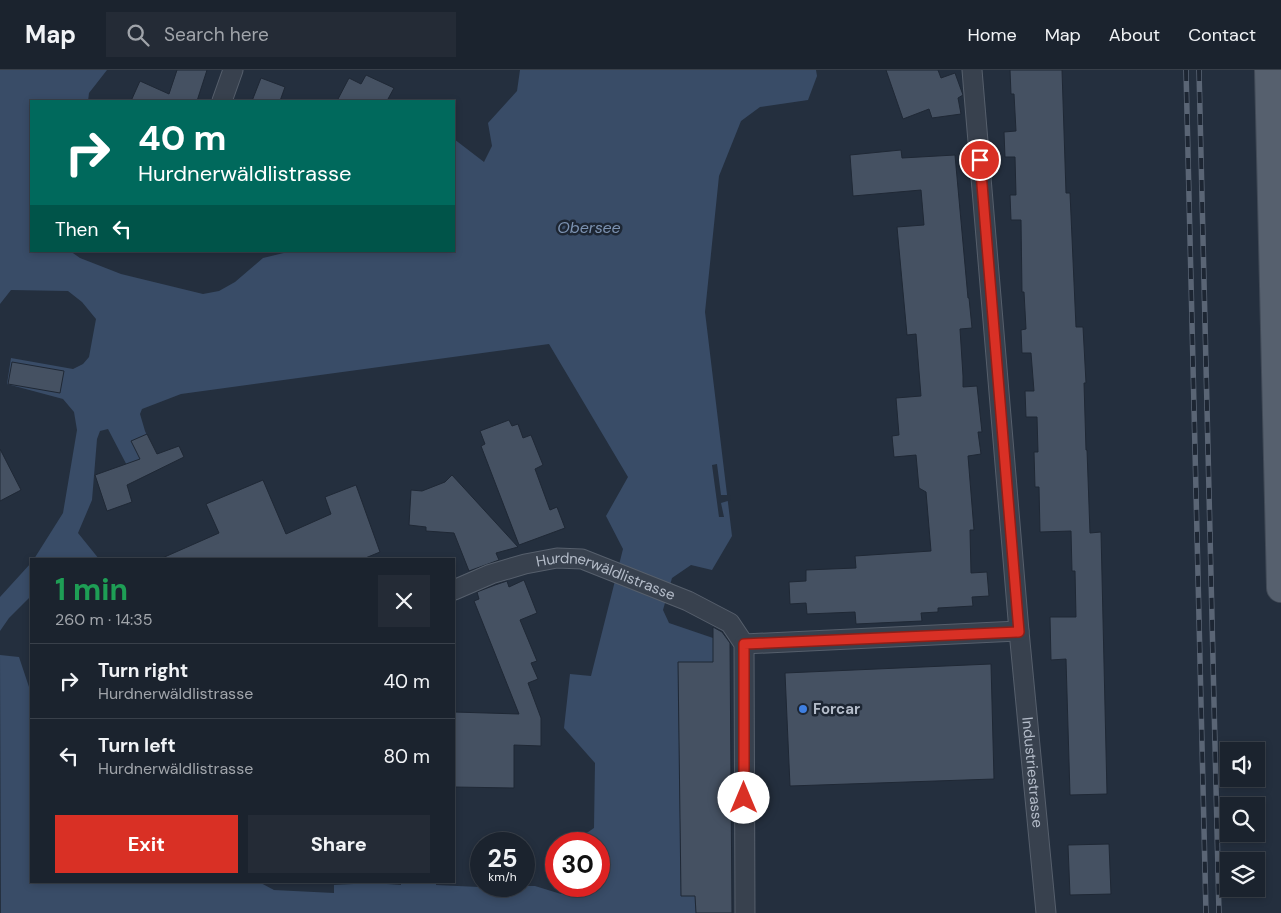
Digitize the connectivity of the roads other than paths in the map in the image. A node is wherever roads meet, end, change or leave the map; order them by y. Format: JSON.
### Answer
{"nodes":[{"id":1,"x":233,"y":70,"type":"edge"},
{"id":2,"x":972,"y":70,"type":"edge"},
{"id":3,"x":1269,"y":70,"type":"edge"},
{"id":4,"x":222,"y":100,"type":"edge"},
{"id":5,"x":1281,"y":588,"type":"edge"},
{"id":6,"x":455,"y":590,"type":"edge"},
{"id":7,"x":1019,"y":632,"type":"junction"},
{"id":8,"x":744,"y":644,"type":"junction"},
{"id":9,"x":745,"y":913,"type":"edge"},
{"id":10,"x":1046,"y":913,"type":"edge"}],
"edges":[{"from":1,"to":4,"type":"street"},
{"from":2,"to":7,"type":"street"},
{"from":3,"to":5,"type":"main road"},
{"from":6,"to":8,"type":"street","name":"Hurdnerwäldlistrasse"},
{"from":7,"to":8,"type":"street"},
{"from":7,"to":10,"type":"street","name":"Industriestrasse"},
{"from":8,"to":9,"type":"street"}]}
